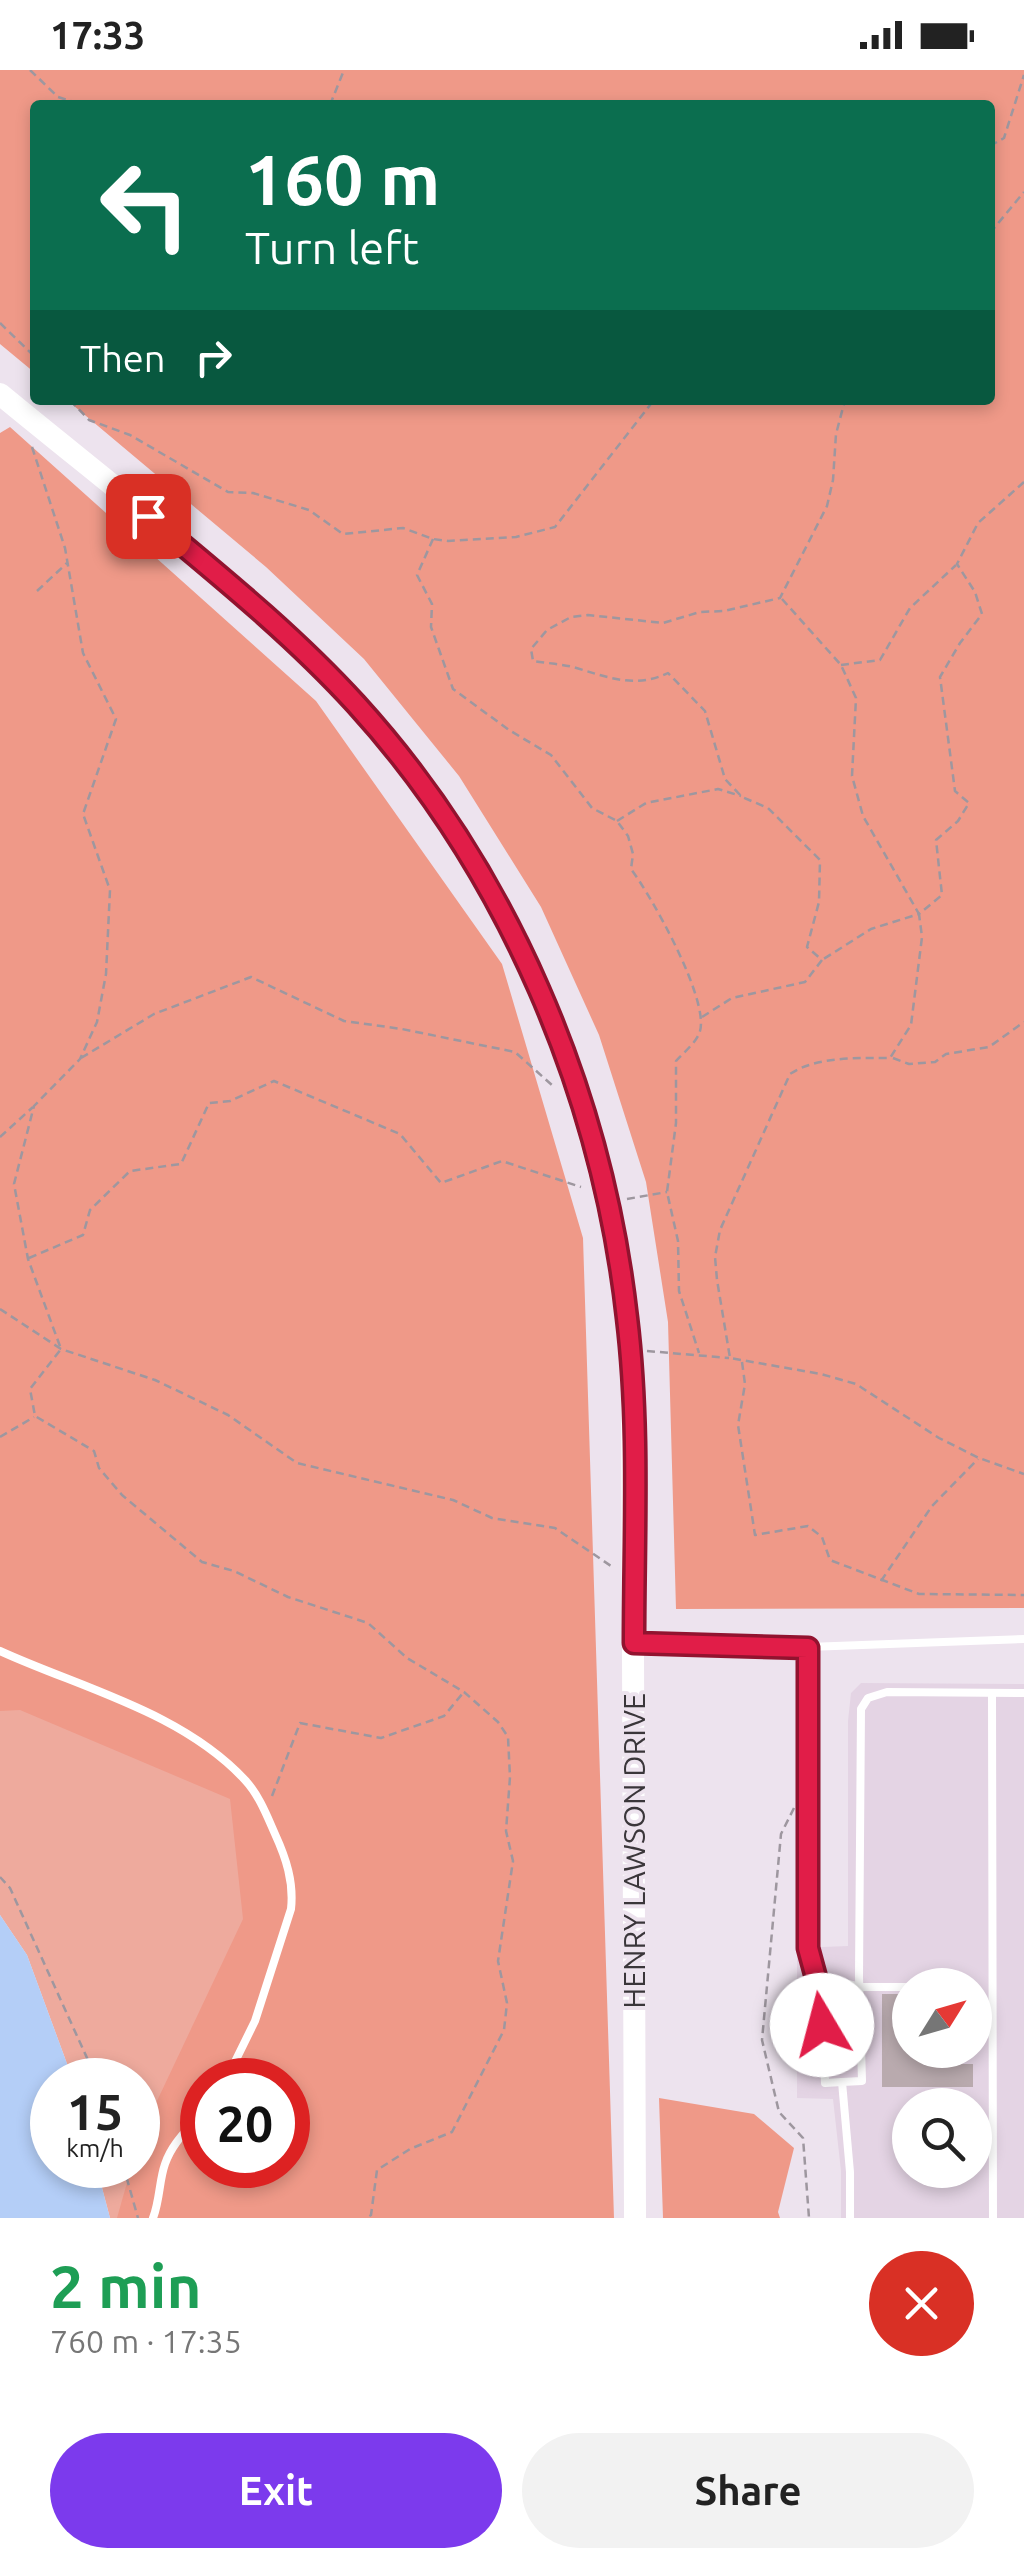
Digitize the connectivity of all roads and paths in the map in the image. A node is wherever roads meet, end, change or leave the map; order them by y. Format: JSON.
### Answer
{"nodes":[{"id":1,"x":30,"y":70,"type":"edge"},
{"id":2,"x":344,"y":70,"type":"edge"},
{"id":3,"x":1024,"y":75,"type":"edge"},
{"id":4,"x":69,"y":100,"type":"edge"},
{"id":5,"x":332,"y":100,"type":"edge"},
{"id":6,"x":995,"y":143,"type":"edge"},
{"id":7,"x":1024,"y":192,"type":"edge"},
{"id":8,"x":995,"y":227,"type":"edge"},
{"id":9,"x":0,"y":325,"type":"edge"},
{"id":10,"x":30,"y":352,"type":"edge"},
{"id":11,"x":0,"y":394,"type":"edge"},
{"id":12,"x":75,"y":405,"type":"edge"},
{"id":13,"x":650,"y":405,"type":"edge"},
{"id":14,"x":844,"y":405,"type":"edge"},
{"id":15,"x":32,"y":448,"type":"dead end"},
{"id":16,"x":1024,"y":482,"type":"edge"},
{"id":17,"x":434,"y":539,"type":"junction"},
{"id":18,"x":68,"y":562,"type":"junction"},
{"id":19,"x":957,"y":564,"type":"junction"},
{"id":20,"x":37,"y":592,"type":"dead end"},
{"id":21,"x":780,"y":598,"type":"junction"},
{"id":22,"x":841,"y":665,"type":"junction"},
{"id":23,"x":742,"y":797,"type":"junction"},
{"id":24,"x":617,"y":821,"type":"junction"},
{"id":25,"x":919,"y":914,"type":"junction"},
{"id":26,"x":822,"y":960,"type":"junction"},
{"id":27,"x":702,"y":1016,"type":"junction"},
{"id":28,"x":1024,"y":1022,"type":"edge"},
{"id":29,"x":890,"y":1058,"type":"junction"},
{"id":30,"x":80,"y":1059,"type":"junction"},
{"id":31,"x":558,"y":1090,"type":"dead end"},
{"id":32,"x":34,"y":1106,"type":"junction"},
{"id":33,"x":0,"y":1137,"type":"edge"},
{"id":34,"x":667,"y":1192,"type":"junction"},
{"id":35,"x":608,"y":1203,"type":"junction"},
{"id":36,"x":28,"y":1259,"type":"junction"},
{"id":37,"x":0,"y":1309,"type":"edge"},
{"id":38,"x":61,"y":1348,"type":"junction"},
{"id":39,"x":630,"y":1349,"type":"junction"},
{"id":40,"x":699,"y":1353,"type":"junction"},
{"id":41,"x":730,"y":1358,"type":"junction"},
{"id":42,"x":742,"y":1362,"type":"junction"},
{"id":43,"x":35,"y":1416,"type":"junction"},
{"id":44,"x":0,"y":1437,"type":"edge"},
{"id":45,"x":979,"y":1458,"type":"junction"},
{"id":46,"x":1024,"y":1474,"type":"edge"},
{"id":47,"x":881,"y":1581,"type":"junction"},
{"id":48,"x":634,"y":1585,"type":"junction"},
{"id":49,"x":1024,"y":1595,"type":"edge"},
{"id":50,"x":1024,"y":1639,"type":"edge"},
{"id":51,"x":634,"y":1643,"type":"junction"},
{"id":52,"x":808,"y":1648,"type":"junction"},
{"id":53,"x":0,"y":1651,"type":"edge"},
{"id":54,"x":464,"y":1692,"type":"junction"},
{"id":55,"x":992,"y":1693,"type":"junction"},
{"id":56,"x":1024,"y":1693,"type":"edge"},
{"id":57,"x":806,"y":1784,"type":"junction"},
{"id":58,"x":266,"y":1811,"type":"junction"},
{"id":59,"x":0,"y":1877,"type":"edge"},
{"id":60,"x":816,"y":1976,"type":"junction"},
{"id":61,"x":860,"y":1986,"type":"junction"},
{"id":62,"x":892,"y":1987,"type":"edge"},
{"id":63,"x":87,"y":2058,"type":"edge"},
{"id":64,"x":237,"y":2058,"type":"edge"},
{"id":65,"x":842,"y":2082,"type":"junction"},
{"id":66,"x":180,"y":2138,"type":"edge"},
{"id":67,"x":130,"y":2188,"type":"edge"},
{"id":68,"x":138,"y":2218,"type":"edge"},
{"id":69,"x":154,"y":2218,"type":"edge"},
{"id":70,"x":366,"y":2218,"type":"edge"},
{"id":71,"x":635,"y":2218,"type":"edge"},
{"id":72,"x":809,"y":2218,"type":"edge"},
{"id":73,"x":850,"y":2218,"type":"edge"},
{"id":74,"x":992,"y":2218,"type":"edge"}],
"edges":[{"from":1,"to":4,"type":"path"},
{"from":2,"to":5,"type":"path"},
{"from":3,"to":6,"type":"path"},
{"from":7,"to":8,"type":"path"},
{"from":9,"to":10,"type":"path"},
{"from":11,"to":35,"type":"main road","name":"HENRY LAWSON DRIVE"},
{"from":12,"to":17,"type":"path"},
{"from":13,"to":17,"type":"path"},
{"from":14,"to":21,"type":"path"},
{"from":15,"to":18,"type":"path"},
{"from":16,"to":19,"type":"path"},
{"from":17,"to":24,"type":"path"},
{"from":18,"to":20,"type":"path"},
{"from":18,"to":30,"type":"path"},
{"from":19,"to":22,"type":"path"},
{"from":19,"to":25,"type":"path"},
{"from":21,"to":22,"type":"path"},
{"from":21,"to":23,"type":"path"},
{"from":22,"to":25,"type":"path"},
{"from":23,"to":24,"type":"path"},
{"from":23,"to":26,"type":"path"},
{"from":24,"to":27,"type":"path"},
{"from":25,"to":26,"type":"path"},
{"from":25,"to":29,"type":"path"},
{"from":26,"to":27,"type":"path"},
{"from":27,"to":34,"type":"path"},
{"from":28,"to":29,"type":"path"},
{"from":29,"to":41,"type":"path"},
{"from":30,"to":31,"type":"path"},
{"from":30,"to":32,"type":"path"},
{"from":32,"to":33,"type":"path"},
{"from":32,"to":36,"type":"path"},
{"from":34,"to":35,"type":"path"},
{"from":34,"to":40,"type":"path"},
{"from":35,"to":36,"type":"path"},
{"from":35,"to":39,"type":"main road","name":"HENRY LAWSON DRIVE"},
{"from":36,"to":38,"type":"path"},
{"from":37,"to":38,"type":"path"},
{"from":38,"to":43,"type":"path"},
{"from":38,"to":48,"type":"path"},
{"from":39,"to":40,"type":"path"},
{"from":39,"to":48,"type":"main road","name":"HENRY LAWSON DRIVE"},
{"from":40,"to":41,"type":"path"},
{"from":41,"to":42,"type":"path"},
{"from":42,"to":45,"type":"path"},
{"from":42,"to":47,"type":"path"},
{"from":43,"to":44,"type":"path"},
{"from":43,"to":54,"type":"path"},
{"from":45,"to":46,"type":"path"},
{"from":45,"to":47,"type":"path"},
{"from":47,"to":49,"type":"path"},
{"from":48,"to":51,"type":"main road","name":"HENRY LAWSON DRIVE"},
{"from":50,"to":52,"type":"lane"},
{"from":51,"to":52,"type":"lane"},
{"from":51,"to":71,"type":"main road","name":"HENRY LAWSON DRIVE"},
{"from":52,"to":57,"type":"lane"},
{"from":53,"to":58,"type":"lane"},
{"from":54,"to":58,"type":"path"},
{"from":54,"to":70,"type":"path"},
{"from":55,"to":56,"type":"lane"},
{"from":55,"to":61,"type":"lane"},
{"from":55,"to":74,"type":"lane"},
{"from":57,"to":60,"type":"lane"},
{"from":57,"to":72,"type":"path"},
{"from":58,"to":64,"type":"lane"},
{"from":59,"to":63,"type":"path"},
{"from":60,"to":61,"type":"lane"},
{"from":60,"to":65,"type":"lane"},
{"from":61,"to":62,"type":"lane"},
{"from":61,"to":65,"type":"lane"},
{"from":65,"to":73,"type":"lane"},
{"from":66,"to":69,"type":"lane"},
{"from":67,"to":68,"type":"path"}]}
